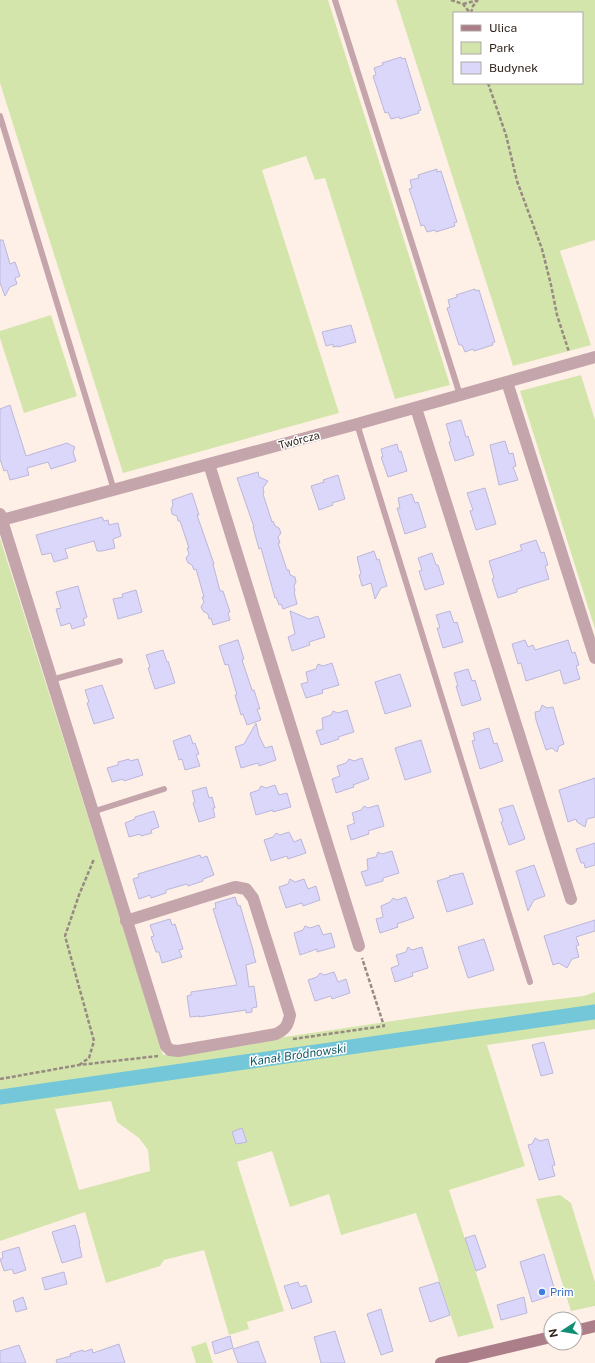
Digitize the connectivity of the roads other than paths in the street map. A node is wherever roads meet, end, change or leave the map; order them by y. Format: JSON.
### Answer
{"nodes":[{"id":1,"x":335,"y":0,"type":"edge"},
{"id":2,"x":0,"y":116,"type":"edge"},
{"id":3,"x":595,"y":357,"type":"edge"},
{"id":4,"x":507,"y":382,"type":"junction"},
{"id":5,"x":460,"y":395,"type":"junction"},
{"id":6,"x":416,"y":408,"type":"junction"},
{"id":7,"x":356,"y":424,"type":"junction"},
{"id":8,"x":209,"y":464,"type":"junction"},
{"id":9,"x":114,"y":490,"type":"junction"},
{"id":10,"x":1,"y":517,"type":"edge"},
{"id":11,"x":595,"y":658,"type":"edge"},
{"id":12,"x":120,"y":661,"type":"dead end"},
{"id":13,"x":51,"y":680,"type":"junction"},
{"id":14,"x":164,"y":789,"type":"dead end"},
{"id":15,"x":92,"y":812,"type":"junction"},
{"id":16,"x":571,"y":899,"type":"dead end"},
{"id":17,"x":126,"y":921,"type":"junction"},
{"id":18,"x":359,"y":946,"type":"road end"},
{"id":19,"x":530,"y":982,"type":"dead end"},
{"id":20,"x":595,"y":1326,"type":"edge"},
{"id":21,"x":583,"y":1329,"type":"edge"},
{"id":22,"x":543,"y":1338,"type":"edge"},
{"id":23,"x":441,"y":1363,"type":"edge"}],
"edges":[{"from":1,"to":5,"type":"lane"},
{"from":2,"to":9,"type":"lane"},
{"from":3,"to":4,"type":"street","name":"Twórcza"},
{"from":4,"to":5,"type":"street","name":"Twórcza"},
{"from":4,"to":11,"type":"street"},
{"from":5,"to":6,"type":"street","name":"Twórcza"},
{"from":6,"to":7,"type":"street","name":"Twórcza"},
{"from":6,"to":16,"type":"street"},
{"from":7,"to":8,"type":"street","name":"Twórcza"},
{"from":7,"to":19,"type":"lane"},
{"from":8,"to":9,"type":"street","name":"Twórcza"},
{"from":8,"to":18,"type":"street"},
{"from":9,"to":10,"type":"street","name":"Twórcza"},
{"from":10,"to":13,"type":"street"},
{"from":12,"to":13,"type":"lane"},
{"from":13,"to":15,"type":"street"},
{"from":14,"to":15,"type":"lane"},
{"from":15,"to":17,"type":"street"},
{"from":17,"to":17,"type":"street"},
{"from":20,"to":21,"type":"street"},
{"from":22,"to":23,"type":"street"}]}
